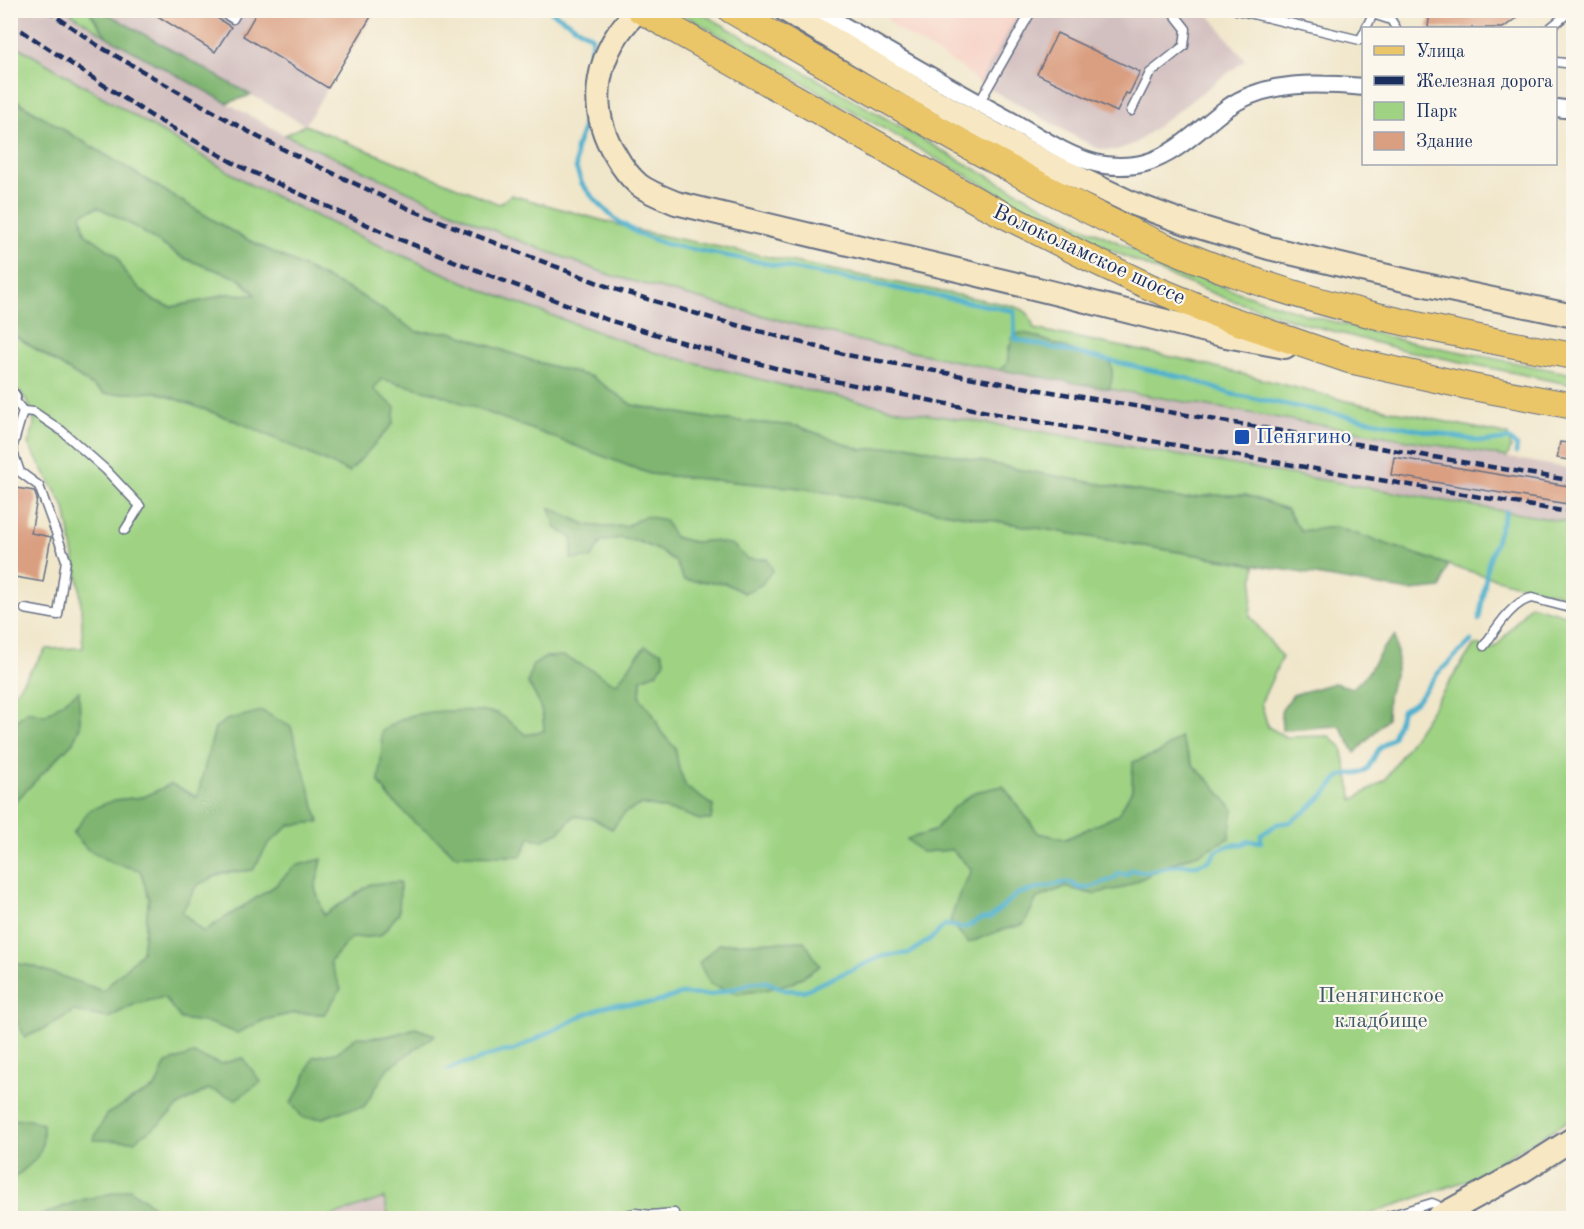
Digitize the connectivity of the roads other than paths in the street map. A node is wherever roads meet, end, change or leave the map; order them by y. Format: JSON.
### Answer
{"nodes":[{"id":1,"x":219,"y":10,"type":"edge"},
{"id":2,"x":238,"y":10,"type":"edge"},
{"id":3,"x":640,"y":10,"type":"edge"},
{"id":4,"x":731,"y":10,"type":"edge"},
{"id":5,"x":755,"y":10,"type":"edge"},
{"id":6,"x":785,"y":10,"type":"edge"},
{"id":7,"x":816,"y":10,"type":"edge"},
{"id":8,"x":834,"y":10,"type":"edge"},
{"id":9,"x":1032,"y":10,"type":"edge"},
{"id":10,"x":1171,"y":10,"type":"edge"},
{"id":11,"x":1236,"y":10,"type":"edge"},
{"id":12,"x":1572,"y":10,"type":"edge"},
{"id":13,"x":1372,"y":12,"type":"edge"},
{"id":14,"x":1366,"y":27,"type":"edge"},
{"id":15,"x":1395,"y":27,"type":"edge"},
{"id":16,"x":1551,"y":27,"type":"edge"},
{"id":17,"x":850,"y":30,"type":"junction"},
{"id":18,"x":1362,"y":36,"type":"edge"},
{"id":19,"x":790,"y":44,"type":"junction"},
{"id":20,"x":1557,"y":62,"type":"edge"},
{"id":21,"x":1574,"y":64,"type":"edge"},
{"id":22,"x":1362,"y":87,"type":"edge"},
{"id":23,"x":979,"y":104,"type":"junction"},
{"id":24,"x":1557,"y":108,"type":"edge"},
{"id":25,"x":1574,"y":110,"type":"edge"},
{"id":26,"x":1131,"y":111,"type":"dead end"},
{"id":27,"x":1574,"y":316,"type":"edge"},
{"id":28,"x":1574,"y":354,"type":"edge"},
{"id":29,"x":1349,"y":360,"type":"junction"},
{"id":30,"x":11,"y":397,"type":"edge"},
{"id":31,"x":1574,"y":406,"type":"edge"},
{"id":32,"x":23,"y":411,"type":"junction"},
{"id":33,"x":11,"y":449,"type":"edge"},
{"id":34,"x":124,"y":530,"type":"dead end"},
{"id":35,"x":25,"y":609,"type":"dead end"},
{"id":36,"x":1574,"y":609,"type":"edge"},
{"id":37,"x":1484,"y":646,"type":"dead end"},
{"id":38,"x":1573,"y":1140,"type":"edge"},
{"id":39,"x":674,"y":1213,"type":"dead end"},
{"id":40,"x":651,"y":1217,"type":"edge"},
{"id":41,"x":1440,"y":1217,"type":"edge"},
{"id":42,"x":614,"y":1218,"type":"edge"},
{"id":43,"x":1382,"y":1218,"type":"edge"}],
"edges":[{"from":1,"to":2,"type":"lane"},
{"from":3,"to":29,"type":"main road","name":"Волоколамское шоссе"},
{"from":3,"to":29,"type":"main road"},
{"from":4,"to":19,"type":"main road","name":"Волоколамское шоссе"},
{"from":5,"to":19,"type":"main road"},
{"from":6,"to":27,"type":"main road"},
{"from":7,"to":17,"type":"street"},
{"from":8,"to":17,"type":"street"},
{"from":9,"to":23,"type":"lane"},
{"from":10,"to":26,"type":"lane"},
{"from":11,"to":18,"type":"lane"},
{"from":12,"to":16,"type":"lane"},
{"from":13,"to":14,"type":"lane"},
{"from":13,"to":15,"type":"lane"},
{"from":17,"to":23,"type":"street"},
{"from":19,"to":28,"type":"main road","name":"Волоколамское шоссе"},
{"from":20,"to":21,"type":"lane"},
{"from":22,"to":23,"type":"street"},
{"from":24,"to":25,"type":"street"},
{"from":29,"to":31,"type":"main road","name":"Волоколамское шоссе"},
{"from":30,"to":32,"type":"lane"},
{"from":32,"to":33,"type":"lane"},
{"from":32,"to":34,"type":"lane"},
{"from":33,"to":35,"type":"lane"},
{"from":36,"to":37,"type":"lane"},
{"from":38,"to":41,"type":"main road"},
{"from":39,"to":40,"type":"lane"},
{"from":40,"to":42,"type":"lane"},
{"from":41,"to":43,"type":"lane"}]}
